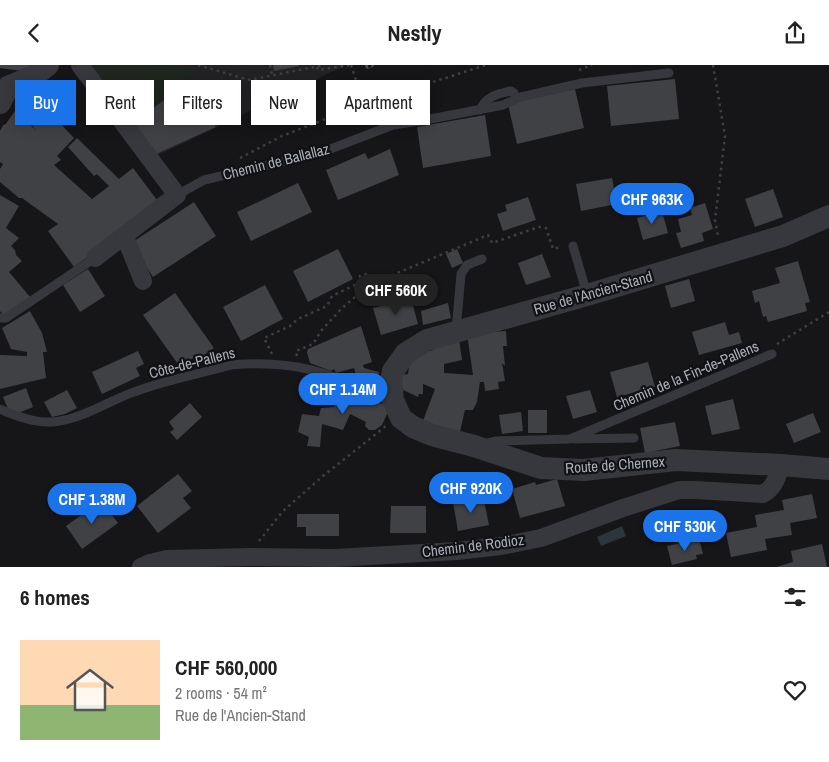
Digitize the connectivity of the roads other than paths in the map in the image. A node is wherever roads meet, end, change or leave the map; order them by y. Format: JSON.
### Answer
{"nodes":[{"id":1,"x":48,"y":65,"type":"edge"},
{"id":2,"x":80,"y":65,"type":"edge"},
{"id":3,"x":669,"y":73,"type":"dead end"},
{"id":4,"x":3,"y":93,"type":"edge"},
{"id":5,"x":514,"y":93,"type":"dead end"},
{"id":6,"x":480,"y":109,"type":"junction"},
{"id":7,"x":177,"y":195,"type":"junction"},
{"id":8,"x":829,"y":216,"type":"edge"},
{"id":9,"x":123,"y":237,"type":"junction"},
{"id":10,"x":573,"y":246,"type":"road end"},
{"id":11,"x":94,"y":258,"type":"joint"},
{"id":12,"x":482,"y":259,"type":"dead end"},
{"id":13,"x":143,"y":281,"type":"dead end"},
{"id":14,"x":587,"y":295,"type":"junction"},
{"id":15,"x":0,"y":318,"type":"edge"},
{"id":16,"x":456,"y":332,"type":"junction"},
{"id":17,"x":772,"y":354,"type":"road end"},
{"id":18,"x":393,"y":400,"type":"junction"},
{"id":19,"x":0,"y":409,"type":"edge"},
{"id":20,"x":634,"y":438,"type":"dead end"},
{"id":21,"x":570,"y":439,"type":"junction"},
{"id":22,"x":474,"y":446,"type":"junction"},
{"id":23,"x":829,"y":458,"type":"edge"},
{"id":24,"x":781,"y":465,"type":"junction"},
{"id":25,"x":818,"y":468,"type":"edge"},
{"id":26,"x":141,"y":567,"type":"edge"}],
"edges":[{"from":1,"to":4,"type":"street"},
{"from":2,"to":7,"type":"street"},
{"from":3,"to":6,"type":"lane","name":"Chemin de Ballallaz"},
{"from":5,"to":6,"type":"lane"},
{"from":6,"to":7,"type":"lane","name":"Chemin de Ballallaz"},
{"from":7,"to":9,"type":"street","name":"Chemin de Ballallaz"},
{"from":8,"to":14,"type":"street","name":"Rue de l'Ancien-Stand"},
{"from":9,"to":11,"type":"street","name":"Chemin de Ballallaz"},
{"from":9,"to":13,"type":"street"},
{"from":10,"to":14,"type":"lane"},
{"from":11,"to":15,"type":"lane"},
{"from":12,"to":16,"type":"lane"},
{"from":14,"to":16,"type":"street","name":"Rue de l'Ancien-Stand"},
{"from":16,"to":18,"type":"street","name":"Rue de l'Ancien-Stand"},
{"from":17,"to":21,"type":"lane","name":"Chemin de la Fin-de-Pallens"},
{"from":18,"to":19,"type":"lane","name":"Côte-de-Pallens"},
{"from":18,"to":22,"type":"street","name":"Route de Chernex"},
{"from":20,"to":21,"type":"lane","name":"Chemin de la Fin-de-Pallens"},
{"from":21,"to":22,"type":"lane","name":"Chemin de la Fin-de-Pallens"},
{"from":22,"to":24,"type":"street","name":"Route de Chernex"},
{"from":23,"to":25,"type":"street"},
{"from":24,"to":25,"type":"street","name":"Route de Chernex"},
{"from":24,"to":26,"type":"street","name":"Chemin de Rodioz"}]}
